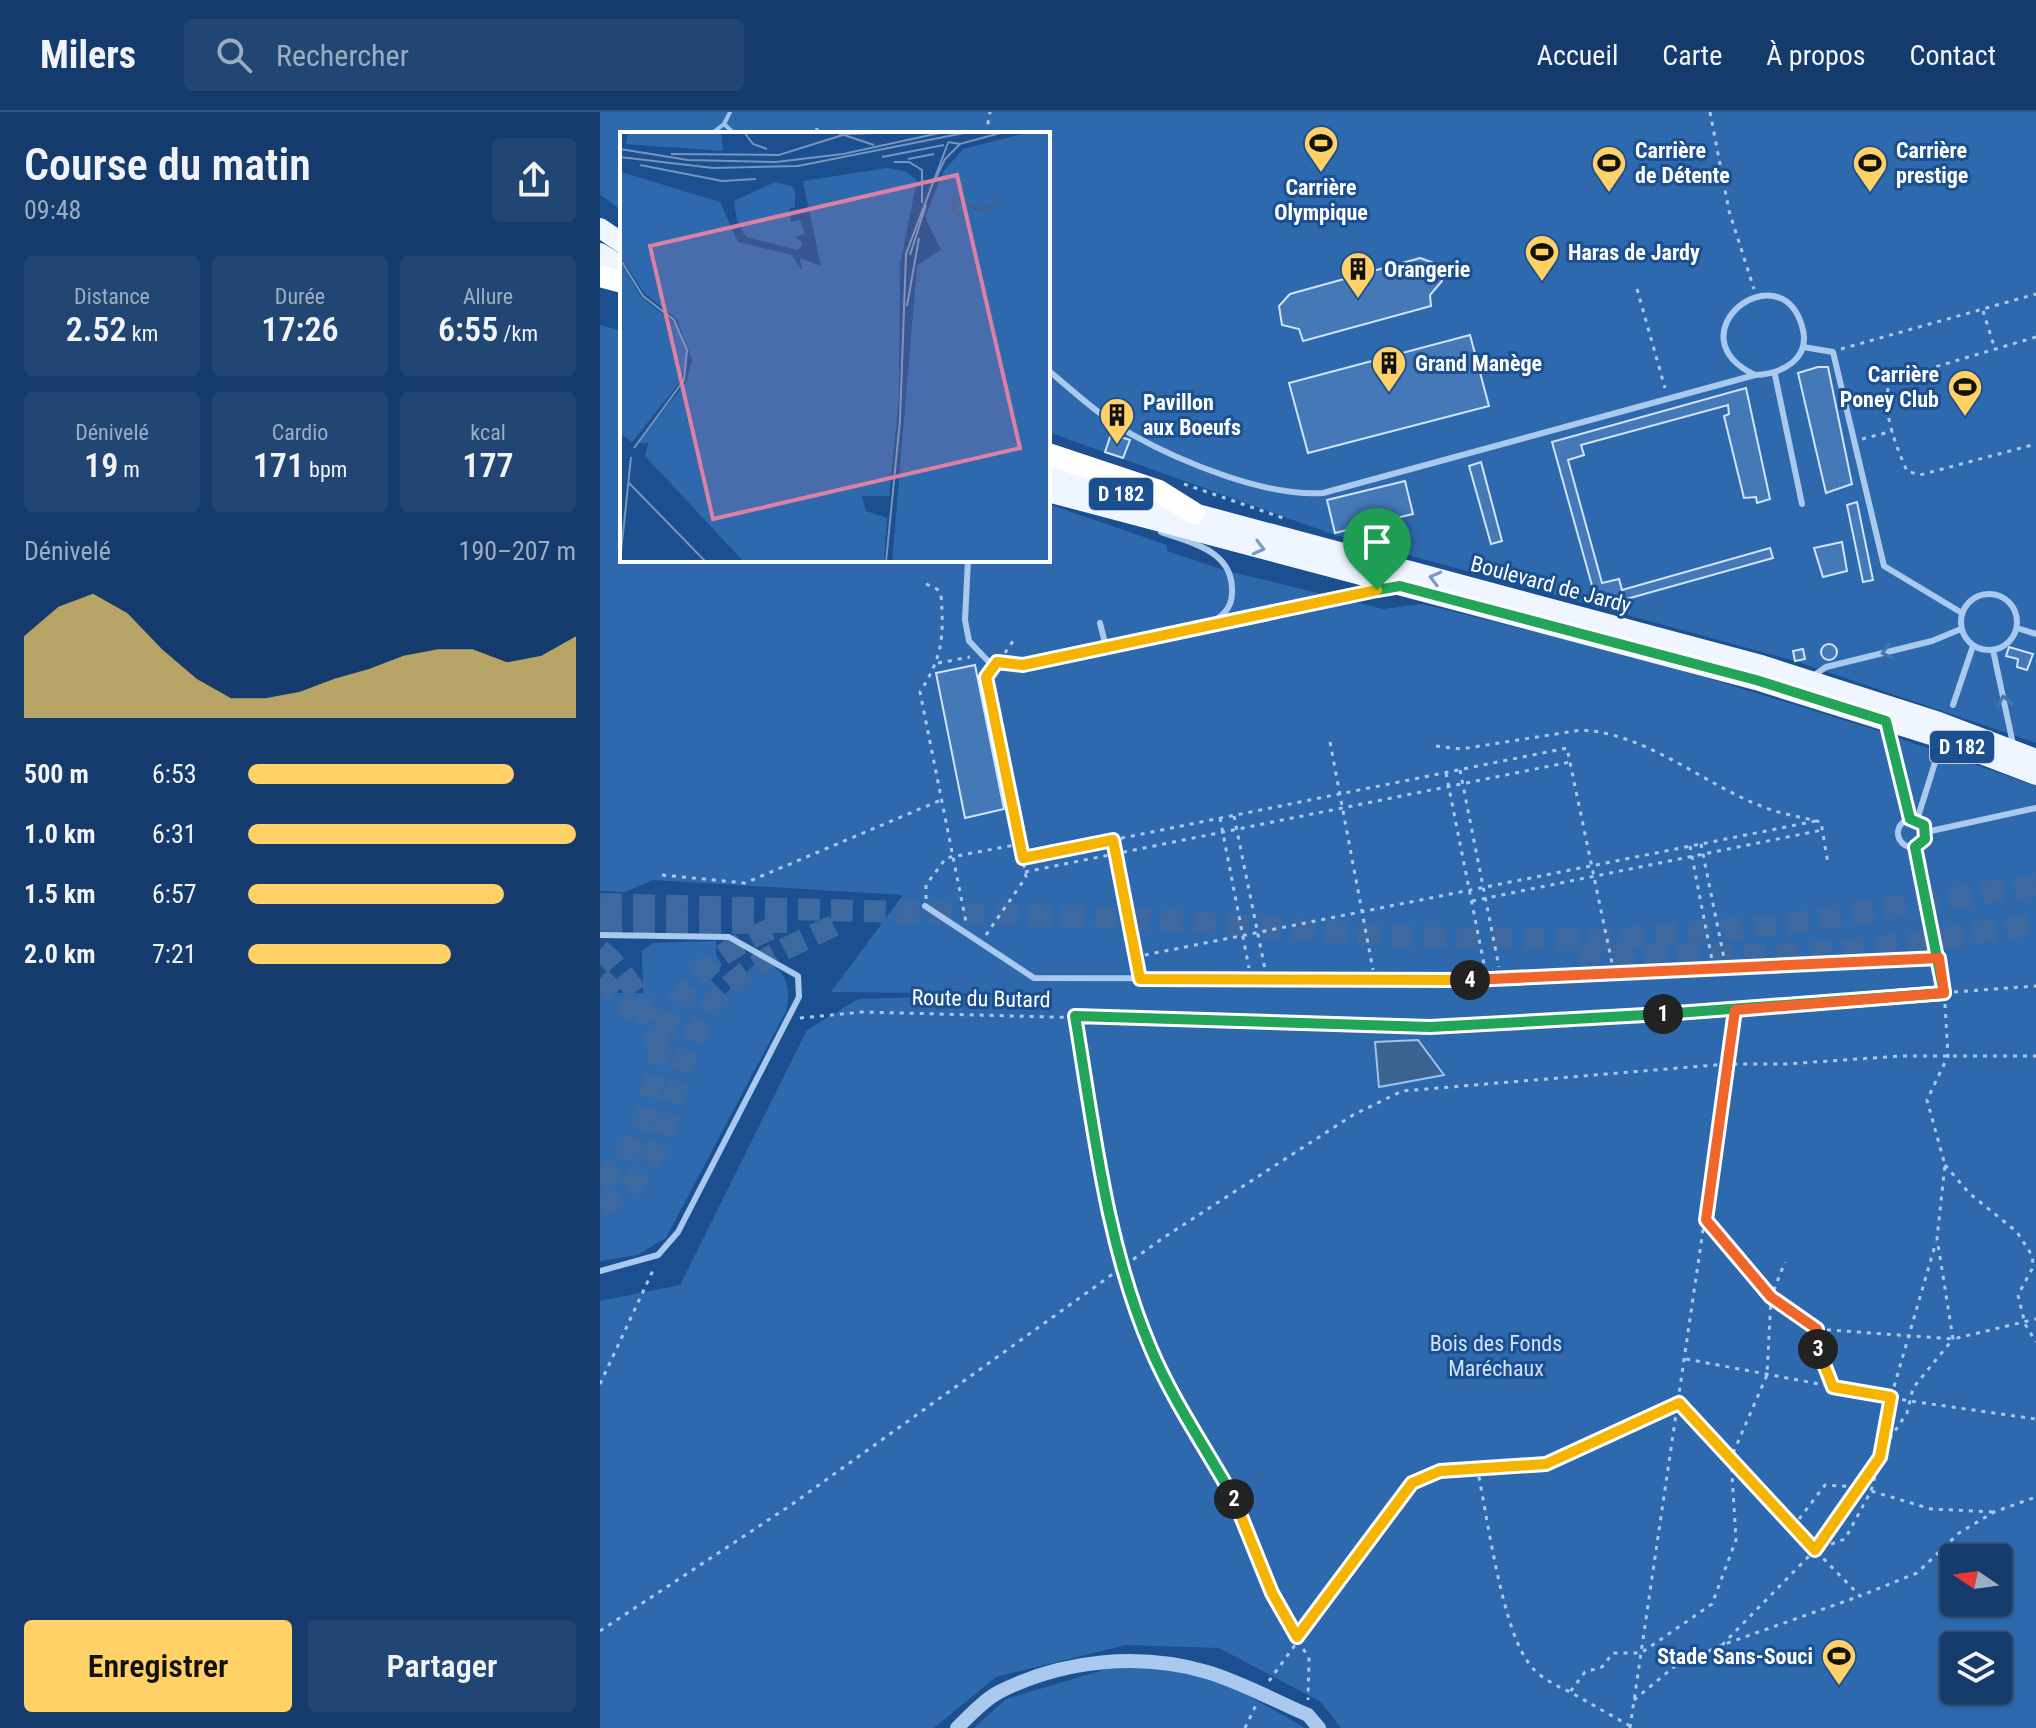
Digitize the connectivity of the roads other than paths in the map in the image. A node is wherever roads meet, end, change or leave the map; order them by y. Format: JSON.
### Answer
{"nodes":[{"id":1,"x":600,"y":228,"type":"edge"},
{"id":2,"x":620,"y":242,"type":"edge"},
{"id":3,"x":600,"y":253,"type":"edge"},
{"id":4,"x":620,"y":266,"type":"edge"},
{"id":5,"x":600,"y":276,"type":"edge"},
{"id":6,"x":620,"y":281,"type":"edge"},
{"id":7,"x":1803,"y":347,"type":"junction"},
{"id":8,"x":1050,"y":372,"type":"edge"},
{"id":9,"x":1755,"y":375,"type":"junction"},
{"id":10,"x":1775,"y":375,"type":"junction"},
{"id":11,"x":1050,"y":460,"type":"edge"},
{"id":12,"x":1056,"y":494,"type":"edge"},
{"id":13,"x":1802,"y":504,"type":"dead end"},
{"id":14,"x":1194,"y":513,"type":"joint"},
{"id":15,"x":968,"y":562,"type":"edge"},
{"id":16,"x":1400,"y":586,"type":"junction"},
{"id":17,"x":1962,"y":613,"type":"junction"},
{"id":18,"x":1100,"y":623,"type":"dead end"},
{"id":19,"x":1206,"y":626,"type":"junction"},
{"id":20,"x":2017,"y":628,"type":"junction"},
{"id":21,"x":1961,"y":629,"type":"junction"},
{"id":22,"x":2036,"y":634,"type":"edge"},
{"id":23,"x":1973,"y":646,"type":"junction"},
{"id":24,"x":1106,"y":647,"type":"junction"},
{"id":25,"x":1993,"y":650,"type":"junction"},
{"id":26,"x":1807,"y":680,"type":"junction"},
{"id":27,"x":1953,"y":705,"type":"dead end"},
{"id":28,"x":1886,"y":721,"type":"junction"},
{"id":29,"x":2015,"y":751,"type":"junction"},
{"id":30,"x":1938,"y":753,"type":"dead end"},
{"id":31,"x":2036,"y":759,"type":"edge"},
{"id":32,"x":2036,"y":775,"type":"edge"},
{"id":33,"x":2036,"y":808,"type":"edge"},
{"id":34,"x":1914,"y":819,"type":"junction"},
{"id":35,"x":1926,"y":832,"type":"junction"},
{"id":36,"x":1915,"y":847,"type":"junction"},
{"id":37,"x":925,"y":906,"type":"road end"},
{"id":38,"x":600,"y":935,"type":"edge"},
{"id":39,"x":1939,"y":958,"type":"junction"},
{"id":40,"x":1944,"y":993,"type":"road end"},
{"id":41,"x":600,"y":1271,"type":"edge"},
{"id":42,"x":957,"y":1728,"type":"edge"},
{"id":43,"x":1319,"y":1728,"type":"edge"}],
"edges":[{"from":1,"to":2,"type":"main road"},
{"from":3,"to":4,"type":"main road"},
{"from":5,"to":6,"type":"highway"},
{"from":7,"to":9,"type":"lane"},
{"from":7,"to":10,"type":"lane"},
{"from":7,"to":17,"type":"lane"},
{"from":8,"to":9,"type":"lane"},
{"from":9,"to":10,"type":"lane"},
{"from":10,"to":13,"type":"lane"},
{"from":11,"to":14,"type":"highway"},
{"from":12,"to":16,"type":"main road","name":"Boulevard de Jardy","number":"D 182","one_way":true},
{"from":12,"to":19,"type":"lane"},
{"from":26,"to":14,"type":"main road","name":"Boulevard de Jardy","number":"D 182","one_way":true},
{"from":15,"to":24,"type":"lane"},
{"from":16,"to":19,"type":"lane"},
{"from":16,"to":28,"type":"main road","name":"Boulevard de Jardy","number":"D 182"},
{"from":17,"to":20,"type":"lane"},
{"from":17,"to":21,"type":"lane"},
{"from":18,"to":24,"type":"lane"},
{"from":19,"to":24,"type":"lane"},
{"from":20,"to":22,"type":"lane"},
{"from":20,"to":25,"type":"lane"},
{"from":21,"to":23,"type":"lane"},
{"from":21,"to":26,"type":"lane","one_way":true},
{"from":23,"to":25,"type":"lane"},
{"from":23,"to":27,"type":"lane"},
{"from":29,"to":25,"type":"lane","one_way":true},
{"from":26,"to":29,"type":"main road","name":"Boulevard de Jardy","number":"D 182"},
{"from":28,"to":32,"type":"main road","name":"Boulevard de Jardy","number":"D 182"},
{"from":28,"to":34,"type":"lane"},
{"from":29,"to":31,"type":"main road","name":"Boulevard de Jardy","number":"D 182"},
{"from":30,"to":34,"type":"lane"},
{"from":33,"to":35,"type":"lane"},
{"from":34,"to":35,"type":"lane"},
{"from":34,"to":36,"type":"lane"},
{"from":35,"to":36,"type":"lane"},
{"from":36,"to":39,"type":"lane"},
{"from":37,"to":39,"type":"lane"},
{"from":38,"to":41,"type":"lane"},
{"from":39,"to":40,"type":"lane"},
{"from":42,"to":43,"type":"street"}]}
